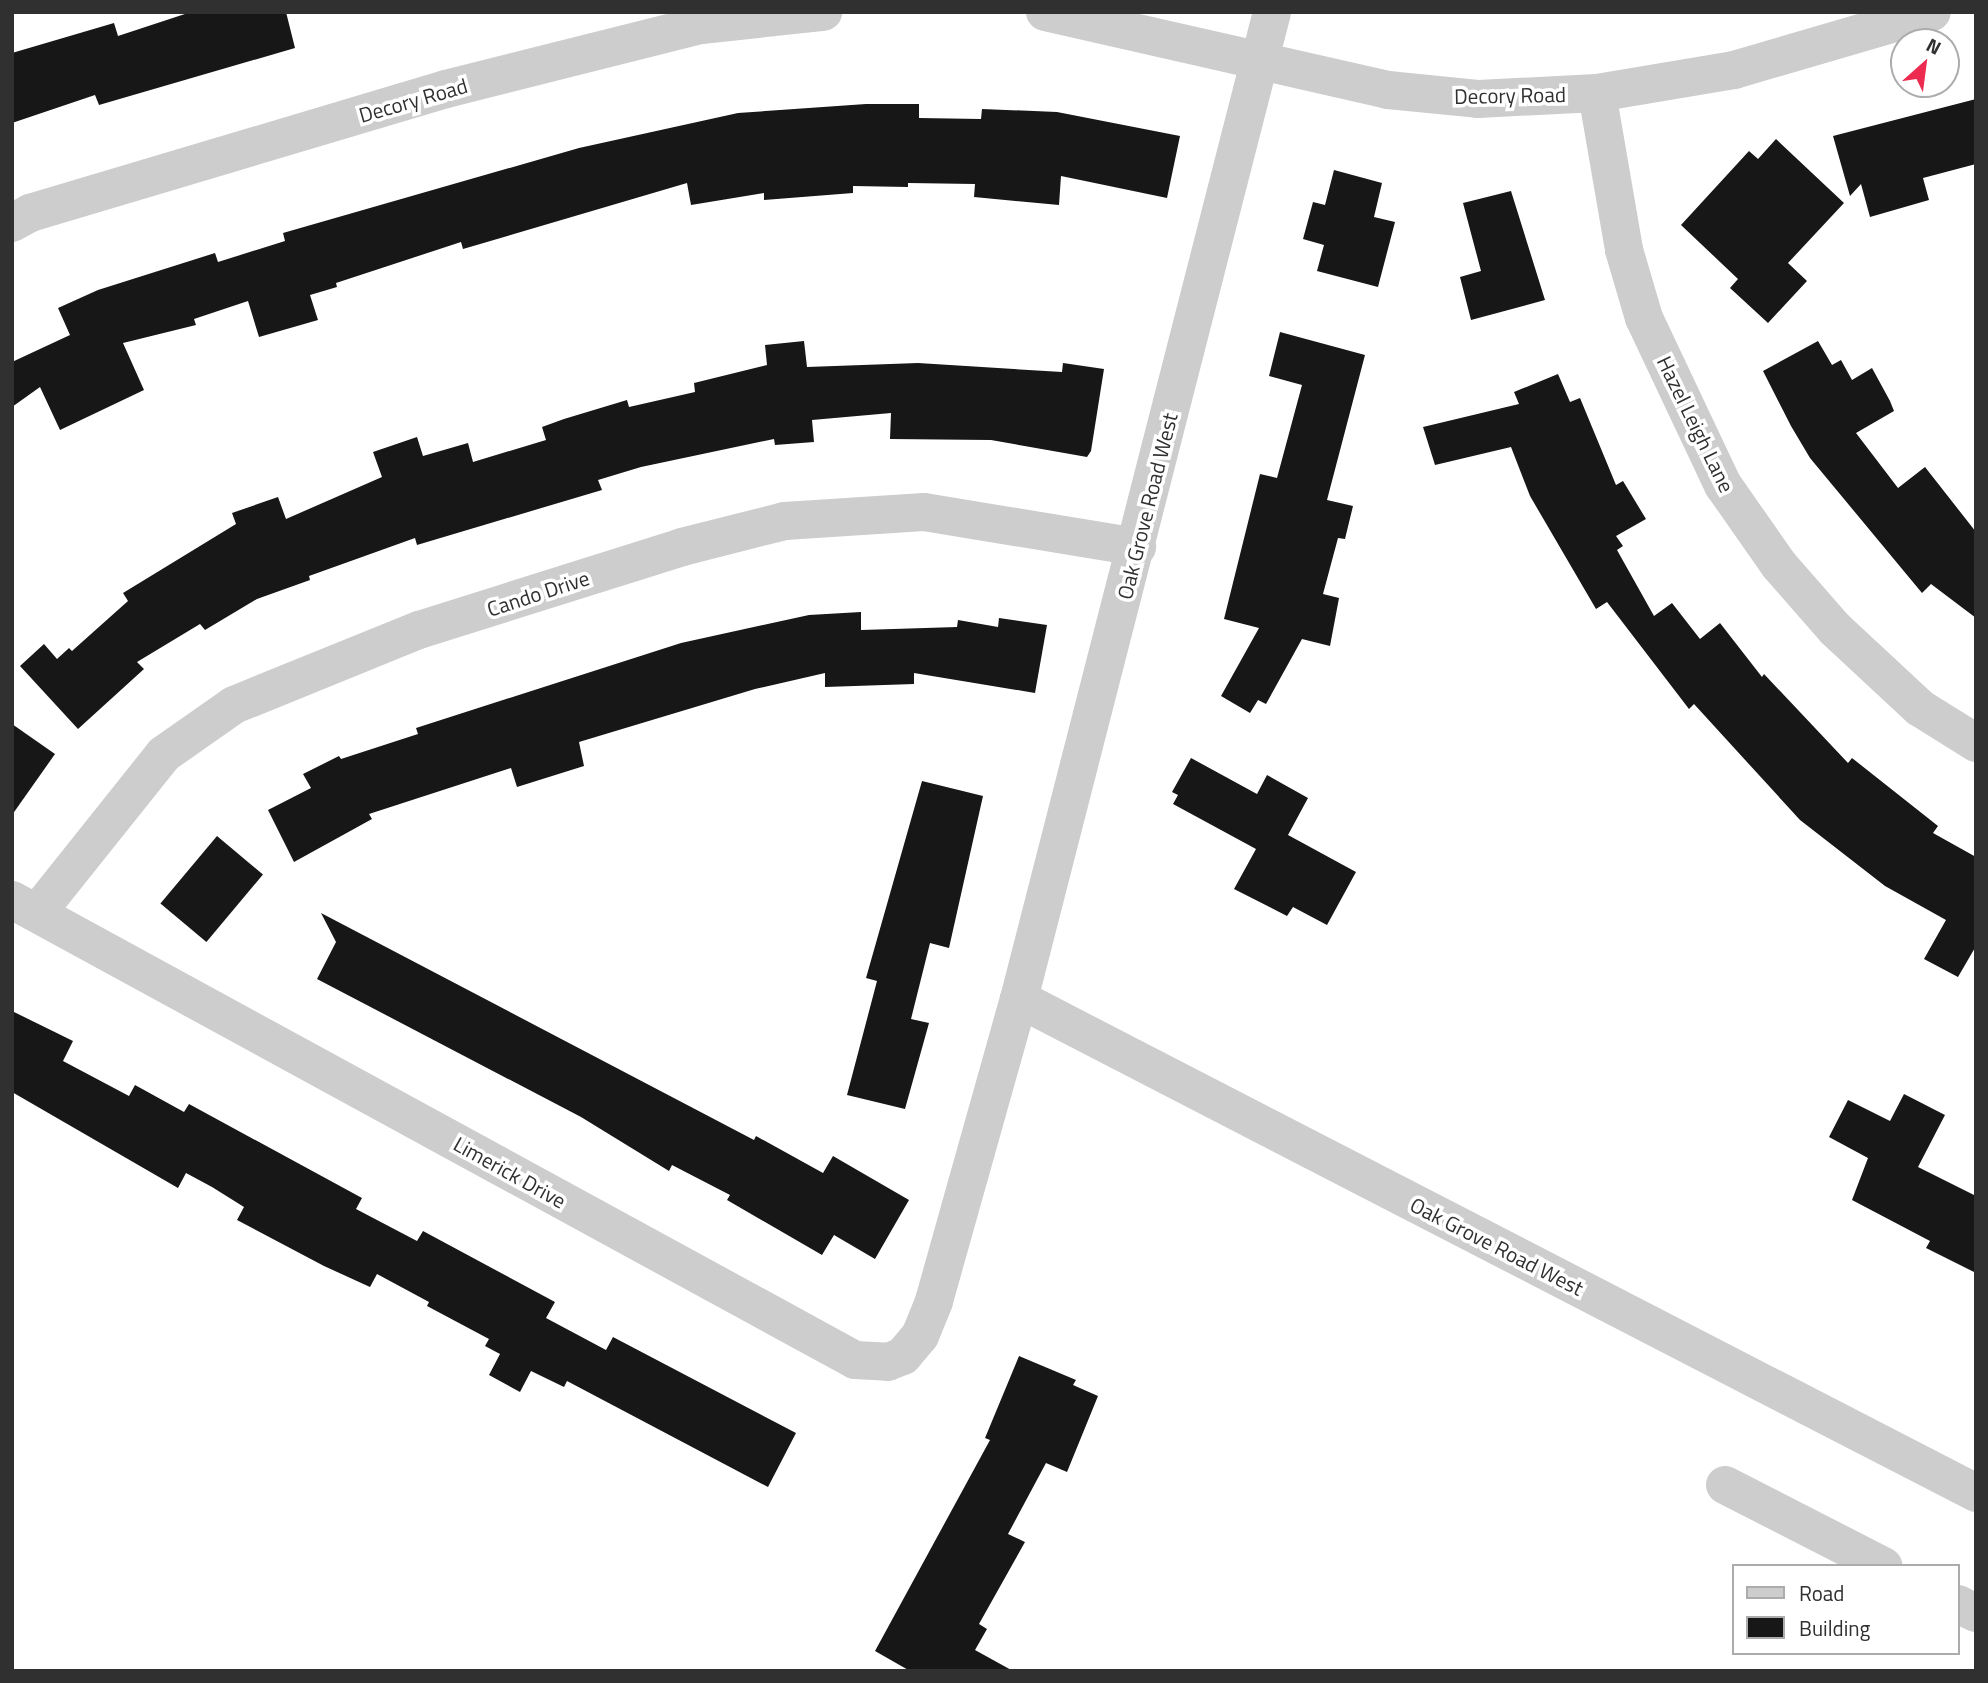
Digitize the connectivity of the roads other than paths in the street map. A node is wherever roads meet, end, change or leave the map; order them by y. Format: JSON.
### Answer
{"nodes":[{"id":1,"x":823,"y":12,"type":"edge"},
{"id":2,"x":1045,"y":12,"type":"edge"},
{"id":3,"x":1272,"y":12,"type":"edge"},
{"id":4,"x":1932,"y":12,"type":"edge"},
{"id":5,"x":1261,"y":58,"type":"junction"},
{"id":6,"x":1597,"y":93,"type":"junction"},
{"id":7,"x":12,"y":223,"type":"edge"},
{"id":8,"x":1137,"y":547,"type":"junction"},
{"id":9,"x":1976,"y":743,"type":"edge"},
{"id":10,"x":25,"y":907,"type":"edge"},
{"id":11,"x":1019,"y":999,"type":"junction"},
{"id":12,"x":951,"y":1242,"type":"joint"},
{"id":13,"x":1725,"y":1485,"type":"dead end"},
{"id":14,"x":1976,"y":1493,"type":"edge"},
{"id":15,"x":1879,"y":1564,"type":"edge"},
{"id":16,"x":1960,"y":1605,"type":"edge"},
{"id":17,"x":1976,"y":1613,"type":"edge"}],
"edges":[{"from":1,"to":7,"type":"street","name":"Decory Road"},
{"from":2,"to":5,"type":"street","name":"Decory Road"},
{"from":3,"to":5,"type":"street","name":"Oak Grove Road West"},
{"from":4,"to":6,"type":"street","name":"Decory Road"},
{"from":5,"to":6,"type":"street","name":"Decory Road"},
{"from":5,"to":8,"type":"street","name":"Oak Grove Road West"},
{"from":6,"to":9,"type":"street","name":"Hazel Leigh Lane"},
{"from":8,"to":10,"type":"street","name":"Cando Drive"},
{"from":8,"to":11,"type":"street","name":"Oak Grove Road West"},
{"from":10,"to":12,"type":"street","name":"Limerick Drive"},
{"from":11,"to":12,"type":"street","name":"Oak Grove Road West"},
{"from":11,"to":14,"type":"street","name":"Oak Grove Road West"},
{"from":13,"to":15,"type":"street"},
{"from":16,"to":17,"type":"street"}]}
